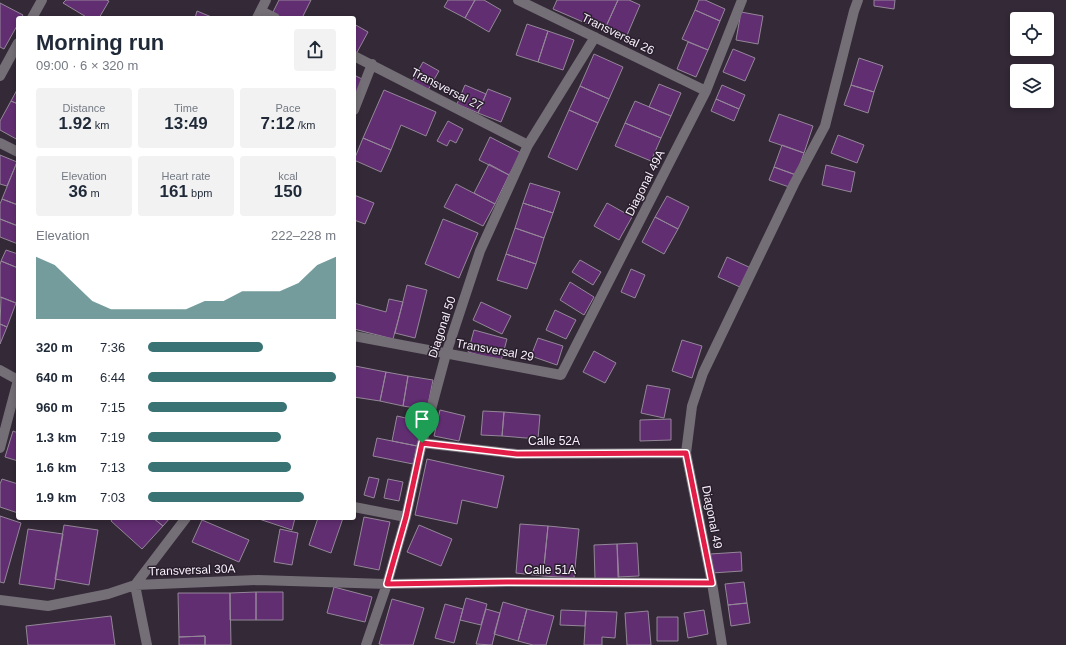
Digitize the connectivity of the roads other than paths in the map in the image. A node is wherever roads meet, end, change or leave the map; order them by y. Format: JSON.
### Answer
{"nodes":[{"id":1,"x":42,"y":0,"type":"edge"},
{"id":2,"x":266,"y":0,"type":"edge"},
{"id":3,"x":518,"y":0,"type":"edge"},
{"id":4,"x":742,"y":0,"type":"edge"},
{"id":5,"x":858,"y":0,"type":"edge"},
{"id":6,"x":537,"y":4,"type":"edge"},
{"id":7,"x":259,"y":14,"type":"edge"},
{"id":8,"x":33,"y":16,"type":"edge"},
{"id":9,"x":595,"y":37,"type":"junction"},
{"id":10,"x":16,"y":47,"type":"edge"},
{"id":11,"x":356,"y":57,"type":"edge"},
{"id":12,"x":372,"y":64,"type":"junction"},
{"id":13,"x":0,"y":76,"type":"edge"},
{"id":14,"x":706,"y":91,"type":"junction"},
{"id":15,"x":356,"y":105,"type":"edge"},
{"id":16,"x":0,"y":143,"type":"edge"},
{"id":17,"x":528,"y":145,"type":"junction"},
{"id":18,"x":16,"y":151,"type":"edge"},
{"id":19,"x":356,"y":336,"type":"edge"},
{"id":20,"x":446,"y":354,"type":"junction"},
{"id":21,"x":0,"y":370,"type":"edge"},
{"id":22,"x":561,"y":375,"type":"joint"},
{"id":23,"x":16,"y":379,"type":"edge"},
{"id":24,"x":16,"y":388,"type":"edge"},
{"id":25,"x":422,"y":443,"type":"junction"},
{"id":26,"x":0,"y":448,"type":"edge"},
{"id":27,"x":686,"y":453,"type":"junction"},
{"id":28,"x":356,"y":506,"type":"edge"},
{"id":29,"x":406,"y":517,"type":"junction"},
{"id":30,"x":184,"y":520,"type":"edge"},
{"id":31,"x":712,"y":583,"type":"junction"},
{"id":32,"x":387,"y":584,"type":"junction"},
{"id":33,"x":135,"y":585,"type":"junction"},
{"id":34,"x":0,"y":600,"type":"edge"},
{"id":35,"x":147,"y":645,"type":"edge"},
{"id":36,"x":366,"y":645,"type":"edge"},
{"id":37,"x":722,"y":645,"type":"edge"}],
"edges":[{"from":1,"to":8,"type":"street"},
{"from":2,"to":7,"type":"street"},
{"from":3,"to":6,"type":"street","name":"Transversal 26"},
{"from":4,"to":14,"type":"street","name":"Diagonal 49A"},
{"from":5,"to":27,"type":"street","name":"Diagonal 49"},
{"from":6,"to":9,"type":"street","name":"Transversal 26"},
{"from":9,"to":14,"type":"street","name":"Transversal 26"},
{"from":9,"to":17,"type":"street","name":"Diagonal 50"},
{"from":10,"to":13,"type":"street"},
{"from":11,"to":12,"type":"street","name":"Transversal 27"},
{"from":12,"to":15,"type":"street"},
{"from":12,"to":17,"type":"street","name":"Transversal 27"},
{"from":14,"to":22,"type":"street","name":"Diagonal 49A"},
{"from":16,"to":18,"type":"street"},
{"from":17,"to":20,"type":"street","name":"Diagonal 50"},
{"from":19,"to":20,"type":"street","name":"Transversal 29"},
{"from":20,"to":22,"type":"street","name":"Transversal 29"},
{"from":20,"to":25,"type":"street","name":"Diagonal 50"},
{"from":21,"to":23,"type":"street"},
{"from":24,"to":26,"type":"street"},
{"from":25,"to":27,"type":"street","name":"Calle 52A"},
{"from":25,"to":29,"type":"street","name":"Diagonal 50"},
{"from":27,"to":31,"type":"street","name":"Diagonal 49"},
{"from":28,"to":29,"type":"street"},
{"from":29,"to":32,"type":"street","name":"Diagonal 50"},
{"from":30,"to":33,"type":"street"},
{"from":31,"to":32,"type":"street","name":"Calle 51A"},
{"from":31,"to":37,"type":"street","name":"Diagonal 49"},
{"from":32,"to":33,"type":"street","name":"Transversal 30A"},
{"from":32,"to":36,"type":"street","name":"Diagonal 50"},
{"from":33,"to":34,"type":"street","name":"Transversal 30A"},
{"from":33,"to":35,"type":"street"}]}
